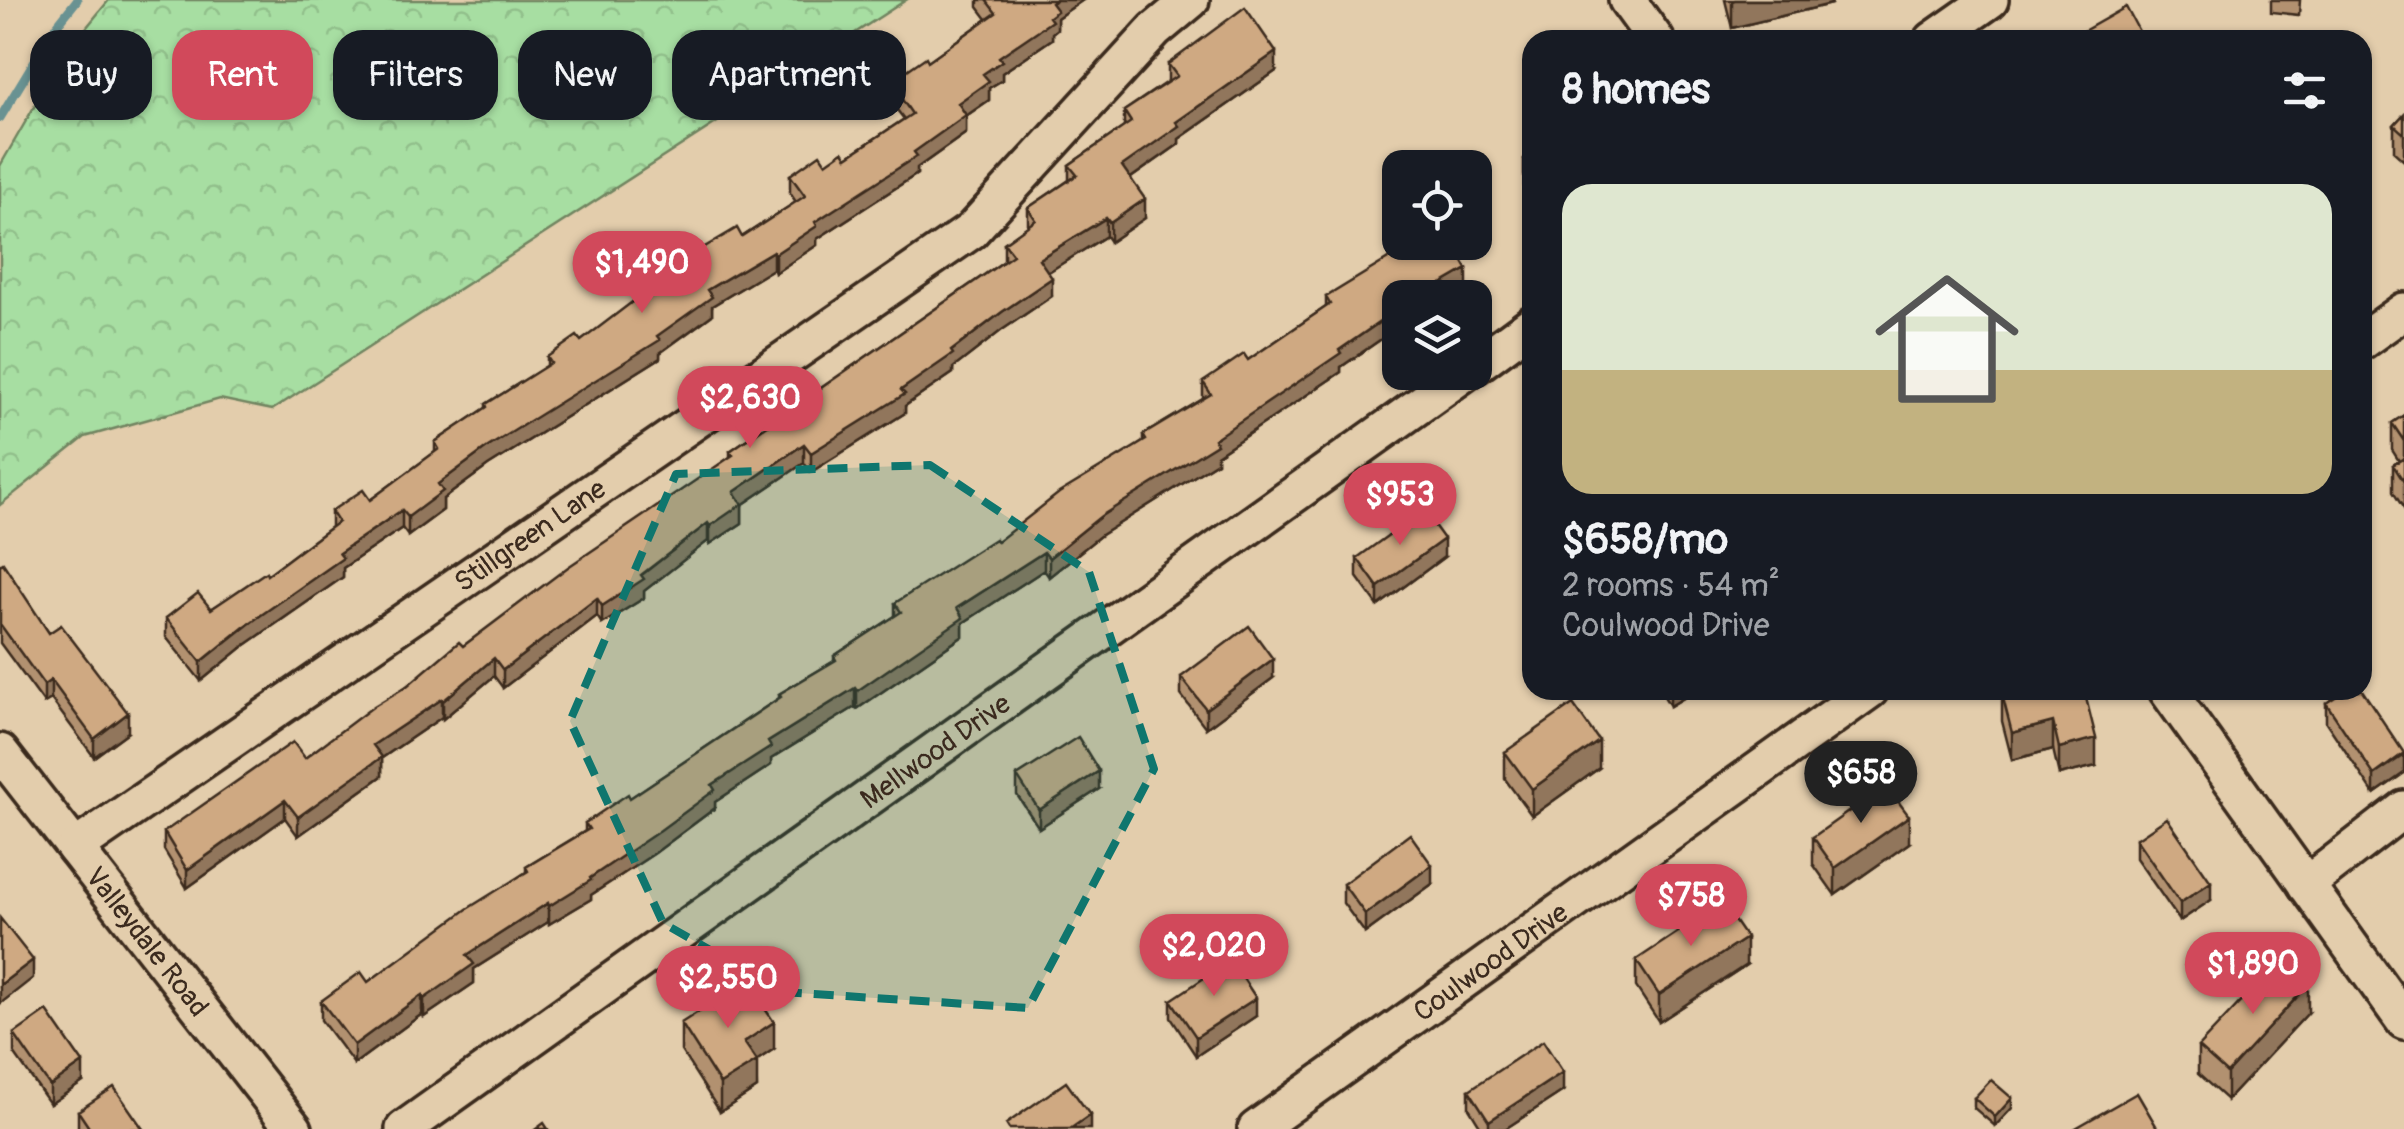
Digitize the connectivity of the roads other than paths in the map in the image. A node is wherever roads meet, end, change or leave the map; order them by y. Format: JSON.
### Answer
{"nodes":[{"id":1,"x":1191,"y":0,"type":"edge"},
{"id":2,"x":1628,"y":0,"type":"edge"},
{"id":3,"x":1990,"y":0,"type":"edge"},
{"id":4,"x":1649,"y":30,"type":"edge"},
{"id":5,"x":1947,"y":30,"type":"edge"},
{"id":6,"x":2404,"y":311,"type":"edge"},
{"id":7,"x":1522,"y":331,"type":"edge"},
{"id":8,"x":2372,"y":334,"type":"edge"},
{"id":9,"x":1492,"y":353,"type":"edge"},
{"id":10,"x":1441,"y":390,"type":"edge"},
{"id":11,"x":1856,"y":700,"type":"edge"},
{"id":12,"x":2174,"y":700,"type":"edge"},
{"id":13,"x":0,"y":752,"type":"edge"},
{"id":14,"x":2404,"y":808,"type":"edge"},
{"id":15,"x":75,"y":848,"type":"junction"},
{"id":16,"x":2306,"y":885,"type":"junction"},
{"id":17,"x":2404,"y":1021,"type":"edge"},
{"id":18,"x":294,"y":1129,"type":"edge"},
{"id":19,"x":404,"y":1129,"type":"edge"},
{"id":20,"x":1256,"y":1129,"type":"edge"}],
"edges":[{"from":1,"to":15,"type":"street","name":"Stillgreen Lane"},
{"from":2,"to":4,"type":"street"},
{"from":3,"to":5,"type":"street"},
{"from":6,"to":8,"type":"street"},
{"from":7,"to":9,"type":"street"},
{"from":10,"to":19,"type":"street","name":"Mellwood Drive"},
{"from":11,"to":20,"type":"street","name":"Coulwood Drive"},
{"from":12,"to":16,"type":"street"},
{"from":13,"to":15,"type":"street","name":"Valleydale Road"},
{"from":14,"to":16,"type":"street"},
{"from":15,"to":18,"type":"street","name":"Valleydale Road"},
{"from":16,"to":17,"type":"street"}]}
